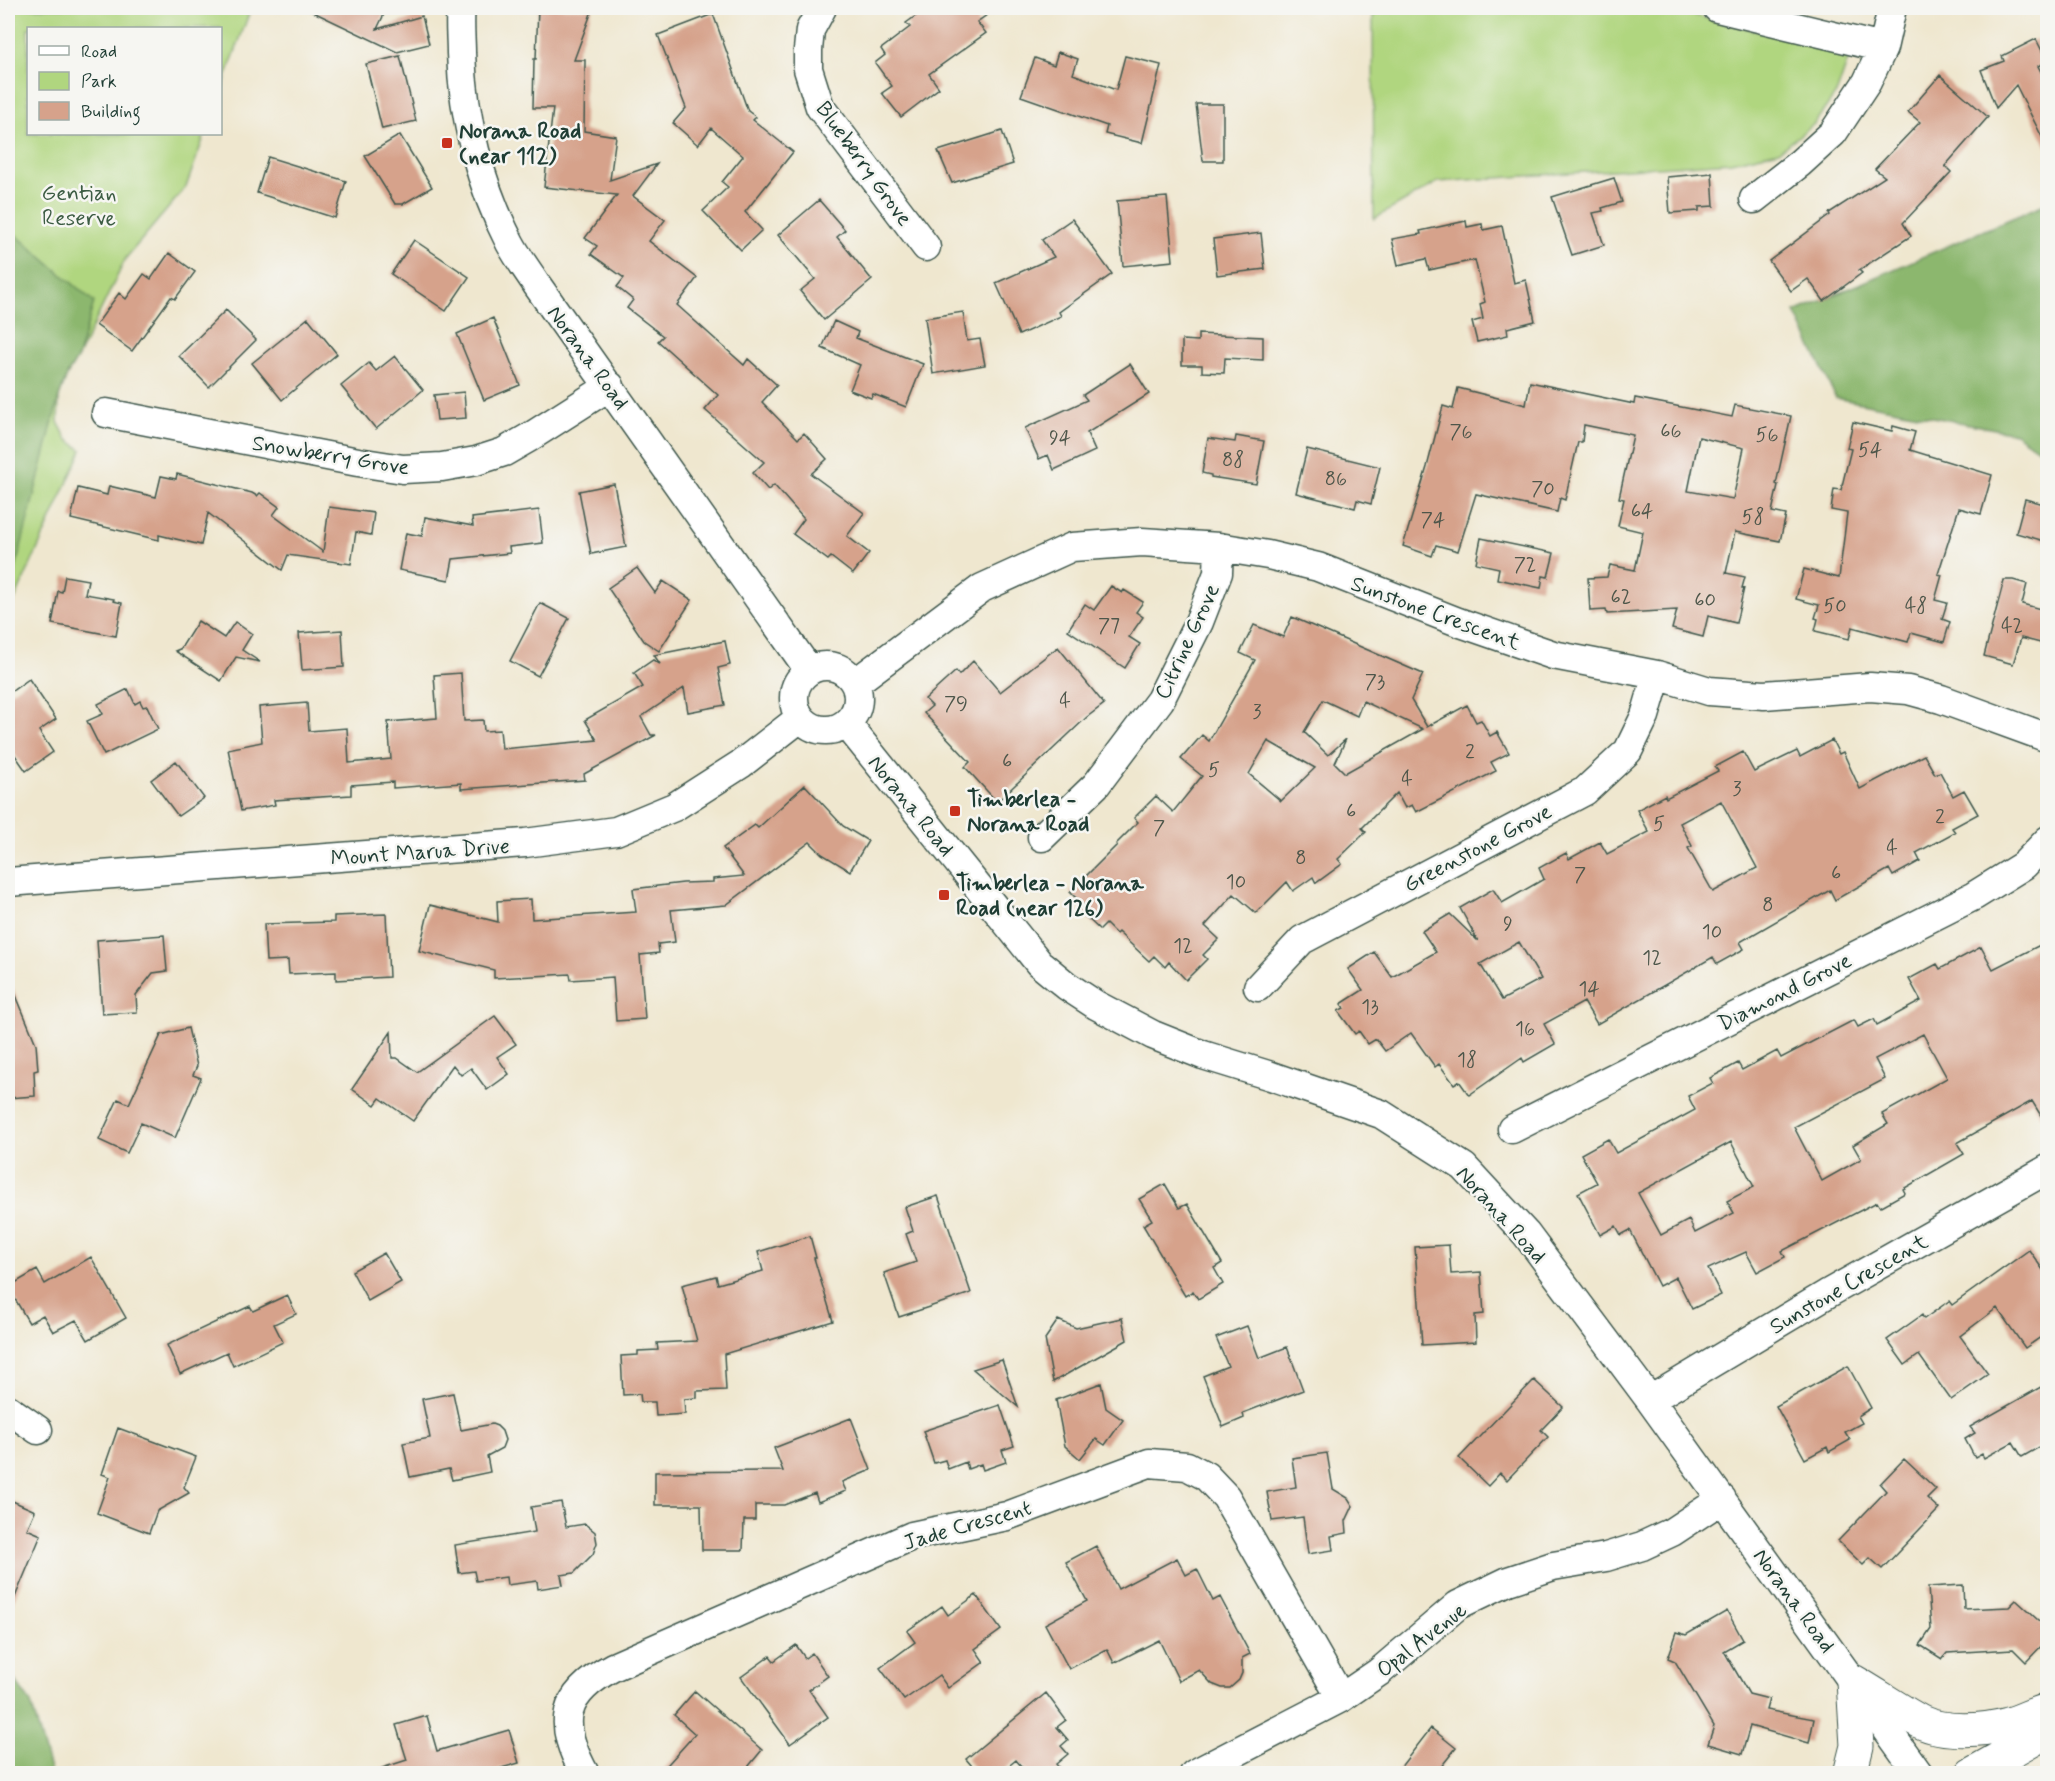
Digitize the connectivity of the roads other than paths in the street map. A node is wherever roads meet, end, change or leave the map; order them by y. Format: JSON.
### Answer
{"nodes":[{"id":1,"x":461,"y":8,"type":"edge"},
{"id":2,"x":822,"y":8,"type":"edge"},
{"id":3,"x":1717,"y":8,"type":"edge"},
{"id":4,"x":1892,"y":8,"type":"edge"},
{"id":5,"x":1883,"y":48,"type":"junction"},
{"id":6,"x":1754,"y":199,"type":"dead end"},
{"id":7,"x":926,"y":247,"type":"dead end"},
{"id":8,"x":610,"y":386,"type":"junction"},
{"id":9,"x":106,"y":413,"type":"dead end"},
{"id":10,"x":1219,"y":547,"type":"junction"},
{"id":11,"x":809,"y":670,"type":"junction"},
{"id":12,"x":1657,"y":675,"type":"junction"},
{"id":13,"x":855,"y":683,"type":"junction"},
{"id":14,"x":800,"y":718,"type":"junction"},
{"id":15,"x":846,"y":723,"type":"junction"},
{"id":16,"x":2048,"y":738,"type":"edge"},
{"id":17,"x":1042,"y":837,"type":"dead end"},
{"id":18,"x":2048,"y":840,"type":"edge"},
{"id":19,"x":8,"y":882,"type":"edge"},
{"id":20,"x":1258,"y":987,"type":"dead end"},
{"id":21,"x":1512,"y":1129,"type":"dead end"},
{"id":22,"x":2048,"y":1169,"type":"edge"},
{"id":23,"x":1650,"y":1400,"type":"junction"},
{"id":24,"x":8,"y":1409,"type":"edge"},
{"id":25,"x":38,"y":1430,"type":"dead end"},
{"id":26,"x":1722,"y":1499,"type":"junction"},
{"id":27,"x":1853,"y":1681,"type":"junction"},
{"id":28,"x":1341,"y":1698,"type":"junction"},
{"id":29,"x":2048,"y":1710,"type":"edge"},
{"id":30,"x":2048,"y":1731,"type":"edge"},
{"id":31,"x":585,"y":1773,"type":"edge"},
{"id":32,"x":1194,"y":1773,"type":"edge"},
{"id":33,"x":1850,"y":1773,"type":"edge"},
{"id":34,"x":1919,"y":1773,"type":"edge"},
{"id":35,"x":1972,"y":1773,"type":"edge"}],
"edges":[{"from":1,"to":8,"type":"street","name":"Norana Road"},
{"from":2,"to":7,"type":"street","name":"Blueberry Grove"},
{"from":3,"to":5,"type":"street"},
{"from":4,"to":5,"type":"street"},
{"from":5,"to":6,"type":"street"},
{"from":8,"to":9,"type":"street","name":"Snowberry Grove"},
{"from":8,"to":11,"type":"street","name":"Norana Road"},
{"from":10,"to":12,"type":"street","name":"Sunstone Crescent"},
{"from":10,"to":13,"type":"street","name":"Sunstone Crescent"},
{"from":10,"to":17,"type":"street","name":"Citrine Grove"},
{"from":11,"to":13,"type":"street"},
{"from":11,"to":14,"type":"street"},
{"from":12,"to":16,"type":"street","name":"Sunstone Crescent"},
{"from":12,"to":20,"type":"street","name":"Greenstone Grove"},
{"from":13,"to":15,"type":"street"},
{"from":14,"to":15,"type":"street"},
{"from":14,"to":19,"type":"street","name":"Mount Marua Drive"},
{"from":15,"to":23,"type":"street","name":"Norana Road"},
{"from":18,"to":21,"type":"street","name":"Diamond Grove"},
{"from":22,"to":23,"type":"street","name":"Sunstone Crescent"},
{"from":23,"to":26,"type":"street","name":"Norana Road"},
{"from":24,"to":25,"type":"street"},
{"from":26,"to":27,"type":"street","name":"Norana Road"},
{"from":26,"to":28,"type":"street","name":"Opal Avenue"},
{"from":27,"to":29,"type":"highway"},
{"from":27,"to":33,"type":"highway"},
{"from":27,"to":34,"type":"street","name":"Norana Road"},
{"from":28,"to":31,"type":"street","name":"Jade Crescent"},
{"from":28,"to":32,"type":"street","name":"Opal Avenue"},
{"from":30,"to":35,"type":"highway"}]}
